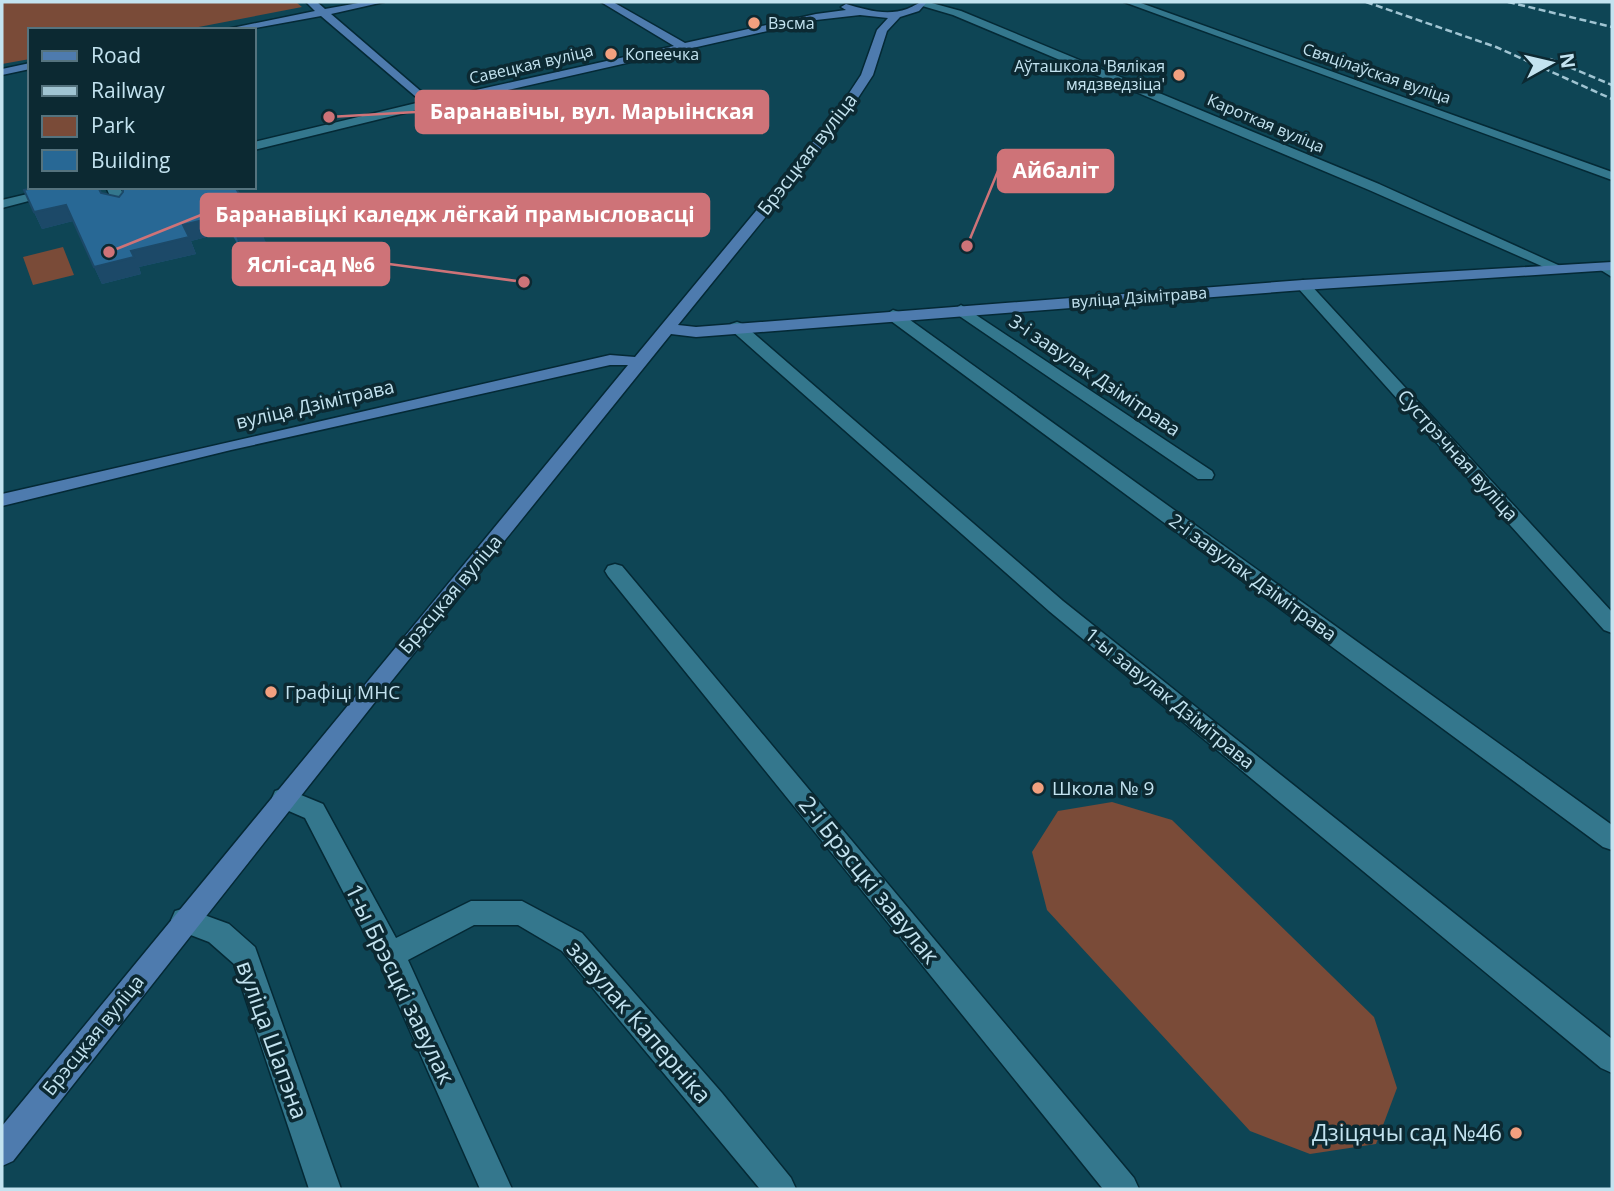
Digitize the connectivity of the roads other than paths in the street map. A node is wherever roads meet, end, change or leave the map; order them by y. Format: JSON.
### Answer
{"nodes":[{"id":1,"x":311,"y":2,"type":"edge"},
{"id":2,"x":379,"y":2,"type":"edge"},
{"id":3,"x":606,"y":2,"type":"edge"},
{"id":4,"x":840,"y":2,"type":"edge"},
{"id":5,"x":922,"y":2,"type":"edge"},
{"id":6,"x":1129,"y":2,"type":"edge"},
{"id":7,"x":322,"y":12,"type":"junction"},
{"id":8,"x":904,"y":12,"type":"junction"},
{"id":9,"x":863,"y":13,"type":"junction"},
{"id":10,"x":957,"y":13,"type":"junction"},
{"id":11,"x":816,"y":17,"type":"junction"},
{"id":12,"x":238,"y":28,"type":"edge"},
{"id":13,"x":882,"y":30,"type":"junction"},
{"id":14,"x":684,"y":47,"type":"junction"},
{"id":15,"x":28,"y":66,"type":"edge"},
{"id":16,"x":2,"y":72,"type":"edge"},
{"id":17,"x":484,"y":100,"type":"dead end"},
{"id":18,"x":429,"y":104,"type":"junction"},
{"id":19,"x":505,"y":114,"type":"dead end"},
{"id":20,"x":256,"y":146,"type":"edge"},
{"id":21,"x":1612,"y":176,"type":"edge"},
{"id":22,"x":67,"y":189,"type":"edge"},
{"id":23,"x":114,"y":189,"type":"edge"},
{"id":24,"x":2,"y":204,"type":"edge"},
{"id":25,"x":121,"y":207,"type":"edge"},
{"id":26,"x":1560,"y":269,"type":"junction"},
{"id":27,"x":1609,"y":269,"type":"edge"},
{"id":28,"x":1303,"y":285,"type":"junction"},
{"id":29,"x":961,"y":310,"type":"junction"},
{"id":30,"x":893,"y":315,"type":"junction"},
{"id":31,"x":737,"y":327,"type":"junction"},
{"id":32,"x":665,"y":329,"type":"junction"},
{"id":33,"x":638,"y":363,"type":"junction"},
{"id":34,"x":1205,"y":475,"type":"dead end"},
{"id":35,"x":2,"y":500,"type":"edge"},
{"id":36,"x":615,"y":571,"type":"dead end"},
{"id":37,"x":1612,"y":625,"type":"edge"},
{"id":38,"x":285,"y":798,"type":"junction"},
{"id":39,"x":1612,"y":839,"type":"edge"},
{"id":40,"x":185,"y":920,"type":"junction"},
{"id":41,"x":391,"y":955,"type":"junction"},
{"id":42,"x":1612,"y":1058,"type":"edge"},
{"id":43,"x":2,"y":1150,"type":"edge"},
{"id":44,"x":325,"y":1189,"type":"edge"},
{"id":45,"x":496,"y":1189,"type":"edge"},
{"id":46,"x":780,"y":1189,"type":"edge"},
{"id":47,"x":1123,"y":1189,"type":"edge"}],
"edges":[{"from":1,"to":7,"type":"main road"},
{"from":2,"to":7,"type":"main road"},
{"from":3,"to":14,"type":"main road"},
{"from":4,"to":9,"type":"main road"},
{"from":4,"to":11,"type":"main road","name":"Савецкая вуліца"},
{"from":5,"to":8,"type":"main road","name":"Брэсцкая вуліца"},
{"from":5,"to":10,"type":"street","name":"Кароткая вуліца"},
{"from":6,"to":21,"type":"street","name":"Свяцілаўская вуліца"},
{"from":7,"to":12,"type":"main road"},
{"from":7,"to":18,"type":"main road"},
{"from":8,"to":9,"type":"main road","name":"Савецкая вуліца"},
{"from":8,"to":10,"type":"street","name":"Кароткая вуліца"},
{"from":8,"to":13,"type":"main road","name":"Брэсцкая вуліца"},
{"from":9,"to":11,"type":"main road","name":"Савецкая вуліца"},
{"from":9,"to":13,"type":"main road"},
{"from":10,"to":26,"type":"street","name":"Кароткая вуліца"},
{"from":11,"to":14,"type":"main road","name":"Савецкая вуліца"},
{"from":13,"to":32,"type":"main road","name":"Брэсцкая вуліца"},
{"from":14,"to":18,"type":"main road","name":"Савецкая вуліца"},
{"from":15,"to":16,"type":"main road"},
{"from":17,"to":19,"type":"street"},
{"from":18,"to":20,"type":"street","name":"Савецкая вуліца"},
{"from":22,"to":24,"type":"street"},
{"from":23,"to":25,"type":"street"},
{"from":26,"to":27,"type":"main road","name":"вуліца Дзімітрава"},
{"from":26,"to":28,"type":"main road","name":"вуліца Дзімітрава"},
{"from":28,"to":29,"type":"main road","name":"вуліца Дзімітрава"},
{"from":28,"to":37,"type":"street","name":"Сустрэчная вуліца"},
{"from":29,"to":30,"type":"main road","name":"вуліца Дзімітрава"},
{"from":29,"to":34,"type":"street","name":"3-і завулак Дзімітрава"},
{"from":30,"to":31,"type":"main road","name":"вуліца Дзімітрава"},
{"from":30,"to":39,"type":"street","name":"2-і завулак Дзімітрава"},
{"from":31,"to":32,"type":"main road","name":"вуліца Дзімітрава"},
{"from":31,"to":42,"type":"street","name":"1-ы завулак Дзімітрава"},
{"from":32,"to":33,"type":"main road","name":"Брэсцкая вуліца"},
{"from":33,"to":35,"type":"main road","name":"вуліца Дзімітрава"},
{"from":33,"to":38,"type":"main road","name":"Брэсцкая вуліца"},
{"from":36,"to":47,"type":"street","name":"2-і Брэсцкі завулак"},
{"from":38,"to":40,"type":"main road","name":"Брэсцкая вуліца"},
{"from":38,"to":41,"type":"street","name":"1-ы Брэсцкі завулак"},
{"from":40,"to":43,"type":"main road","name":"Брэсцкая вуліца"},
{"from":40,"to":44,"type":"street","name":"вуліца Шапэна"},
{"from":41,"to":45,"type":"street","name":"1-ы Брэсцкі завулак"},
{"from":41,"to":46,"type":"street","name":"завулак Каперніка"}]}
